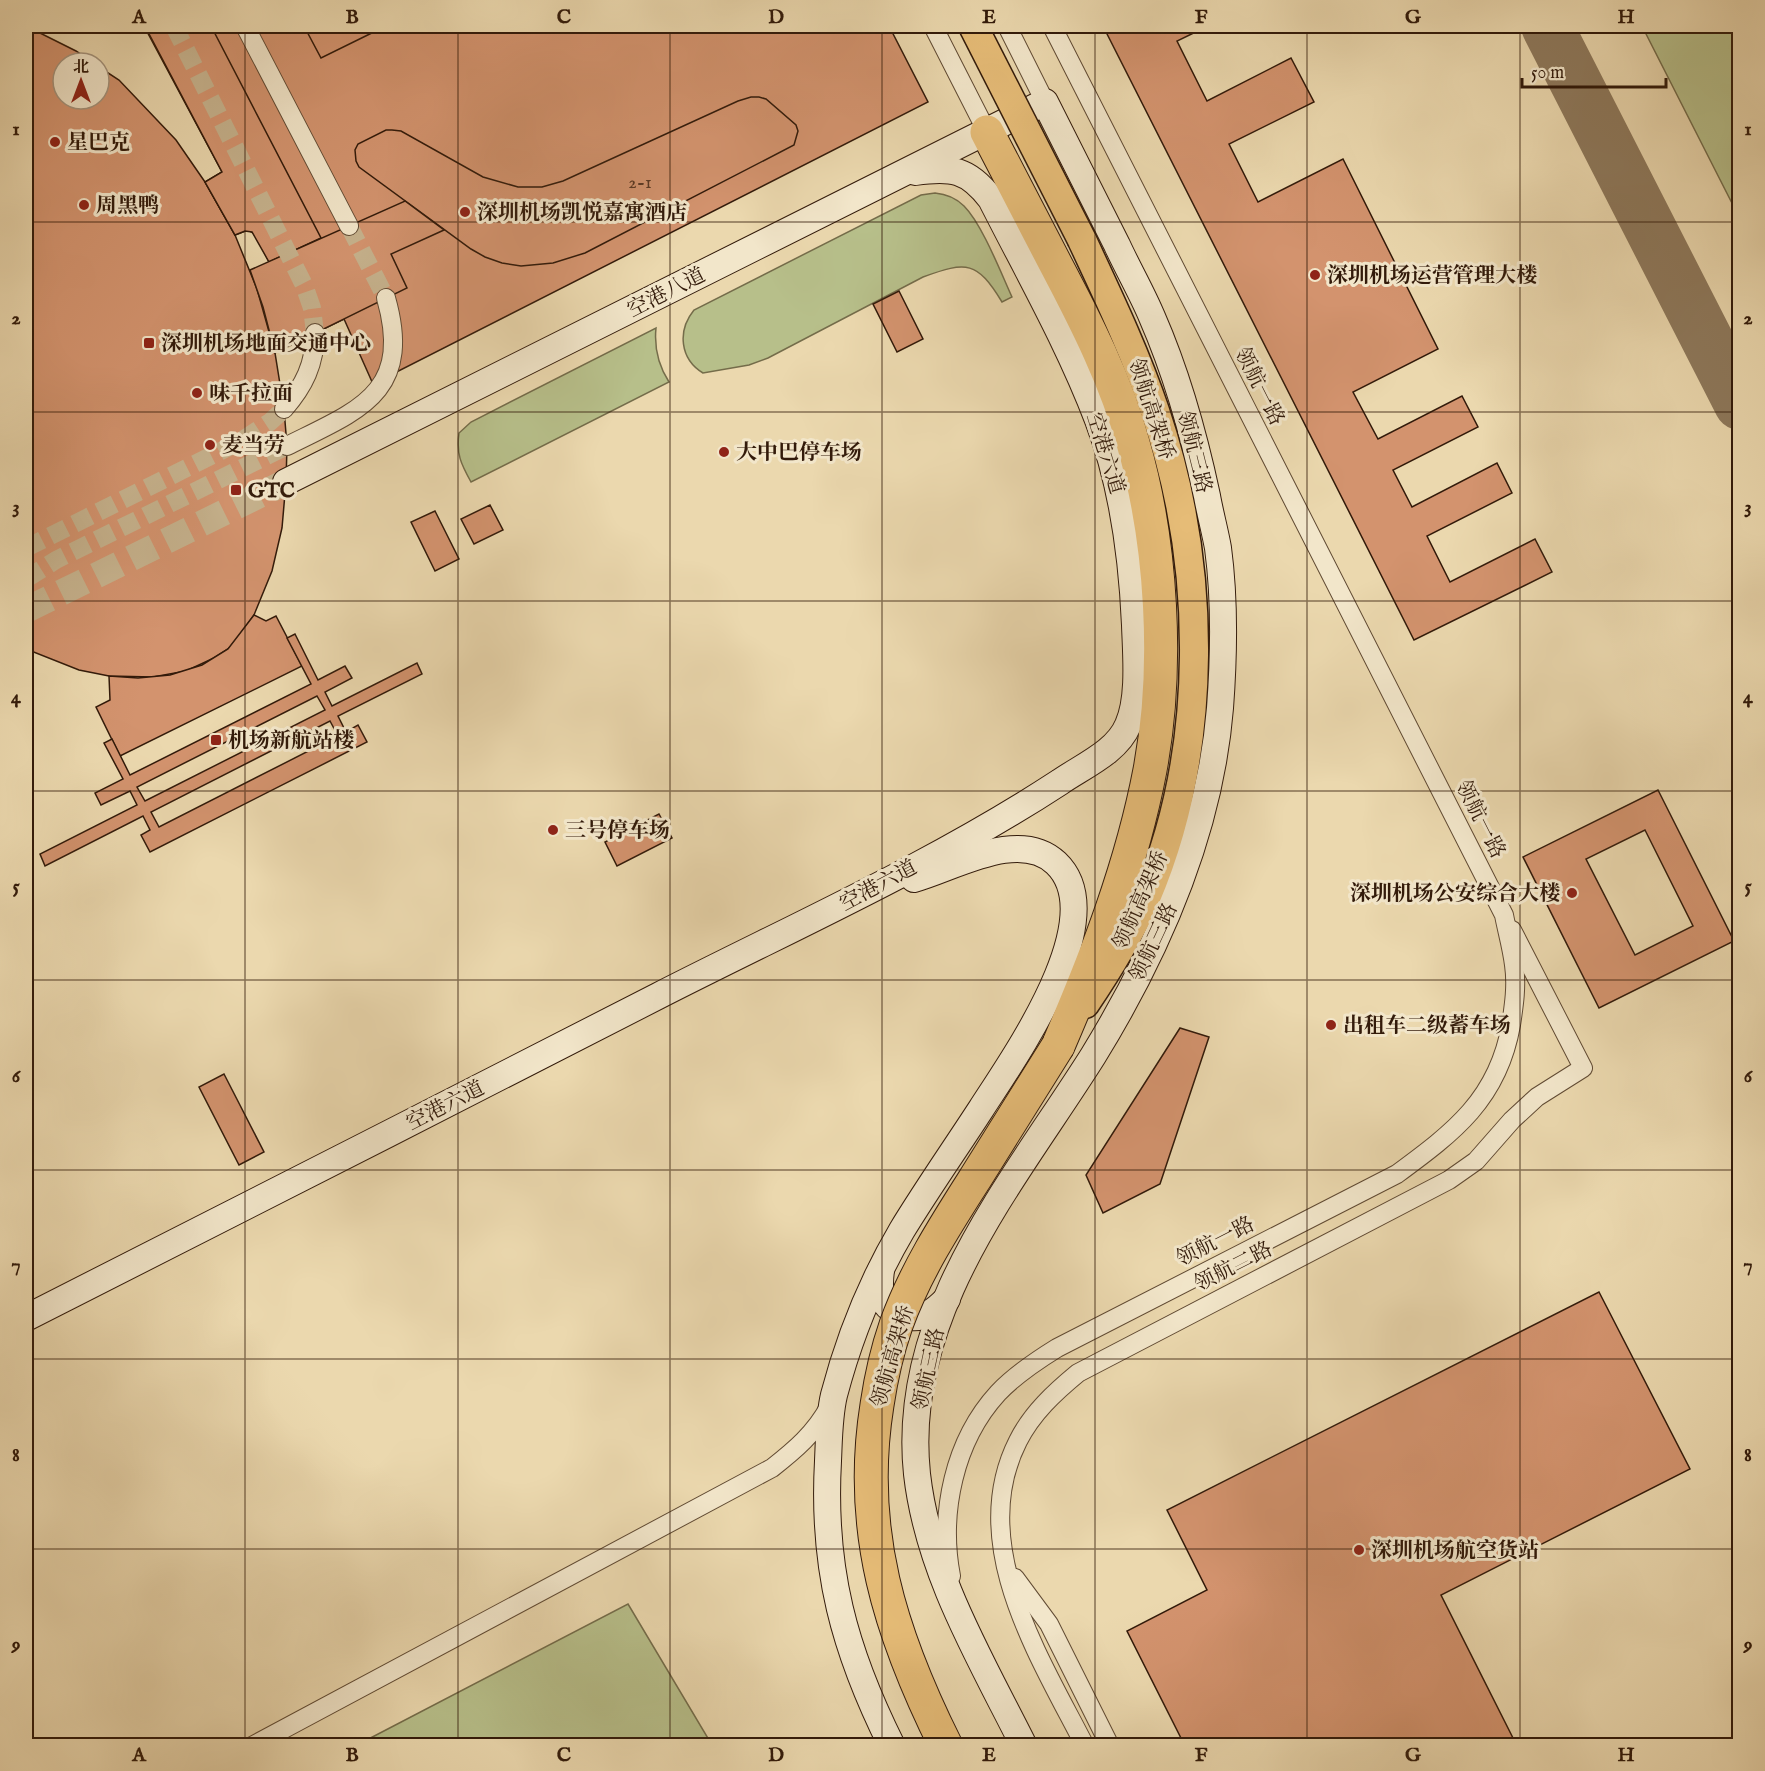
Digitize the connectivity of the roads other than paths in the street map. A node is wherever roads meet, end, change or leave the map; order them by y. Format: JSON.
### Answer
{"nodes":[{"id":1,"x":246,"y":26,"type":"edge"},
{"id":2,"x":933,"y":26,"type":"edge"},
{"id":3,"x":973,"y":26,"type":"edge"},
{"id":4,"x":1007,"y":26,"type":"edge"},
{"id":5,"x":1052,"y":26,"type":"edge"},
{"id":6,"x":1045,"y":102,"type":"junction"},
{"id":7,"x":987,"y":132,"type":"junction"},
{"id":8,"x":902,"y":173,"type":"junction"},
{"id":9,"x":349,"y":226,"type":"tunnel mouth"},
{"id":10,"x":386,"y":298,"type":"tunnel mouth"},
{"id":11,"x":315,"y":333,"type":"tunnel mouth"},
{"id":12,"x":284,"y":409,"type":"tunnel mouth"},
{"id":13,"x":287,"y":446,"type":"tunnel mouth"},
{"id":14,"x":286,"y":482,"type":"tunnel mouth"},
{"id":15,"x":870,"y":891,"type":"junction"},
{"id":16,"x":1504,"y":915,"type":"junction"},
{"id":17,"x":1027,"y":1037,"type":"junction"},
{"id":18,"x":1058,"y":1046,"type":"junction"},
{"id":19,"x":1013,"y":1059,"type":"junction"},
{"id":20,"x":1084,"y":1068,"type":"junction"},
{"id":21,"x":1070,"y":1089,"type":"junction"},
{"id":22,"x":881,"y":1270,"type":"junction"},
{"id":23,"x":947,"y":1299,"type":"junction"},
{"id":24,"x":26,"y":1318,"type":"edge"},
{"id":25,"x":833,"y":1398,"type":"junction"},
{"id":26,"x":1006,"y":1567,"type":"junction"},
{"id":27,"x":970,"y":1638,"type":"junction"},
{"id":28,"x":252,"y":1746,"type":"edge"},
{"id":29,"x":892,"y":1746,"type":"edge"},
{"id":30,"x":946,"y":1746,"type":"edge"},
{"id":31,"x":1023,"y":1746,"type":"edge"},
{"id":32,"x":1085,"y":1746,"type":"edge"},
{"id":33,"x":1110,"y":1746,"type":"edge"}],
"edges":[{"from":1,"to":9,"type":"street"},
{"from":2,"to":7,"type":"street"},
{"from":3,"to":18,"type":"main road","name":"领航高架桥","bridge":true},
{"from":4,"to":6,"type":"street"},
{"from":5,"to":16,"type":"street","name":"领航一路"},
{"from":6,"to":7,"type":"street","name":"空港八道"},
{"from":6,"to":20,"type":"street","name":"领航三路"},
{"from":7,"to":8,"type":"street","name":"空港八道"},
{"from":7,"to":18,"type":"highway"},
{"from":8,"to":14,"type":"street","name":"空港八道"},
{"from":8,"to":15,"type":"street","name":"空港六道"},
{"from":10,"to":13,"type":"street"},
{"from":11,"to":12,"type":"street"},
{"from":15,"to":17,"type":"street"},
{"from":15,"to":24,"type":"street","name":"空港六道"},
{"from":16,"to":26,"type":"street","name":"领航二路"},
{"from":16,"to":27,"type":"street","name":"领航一路"},
{"from":17,"to":19,"type":"street"},
{"from":17,"to":20,"type":"street"},
{"from":18,"to":30,"type":"highway","name":"领航高架桥","bridge":true},
{"from":19,"to":21,"type":"street"},
{"from":19,"to":22,"type":"street"},
{"from":20,"to":21,"type":"street","name":"领航三路"},
{"from":21,"to":23,"type":"street","name":"领航三路"},
{"from":22,"to":23,"type":"street"},
{"from":22,"to":25,"type":"street"},
{"from":23,"to":27,"type":"street","name":"领航三路"},
{"from":25,"to":28,"type":"street"},
{"from":25,"to":29,"type":"street"},
{"from":26,"to":32,"type":"street","name":"领航二路"},
{"from":26,"to":33,"type":"street","name":"领航二路"},
{"from":27,"to":31,"type":"street","name":"领航三路"}]}
